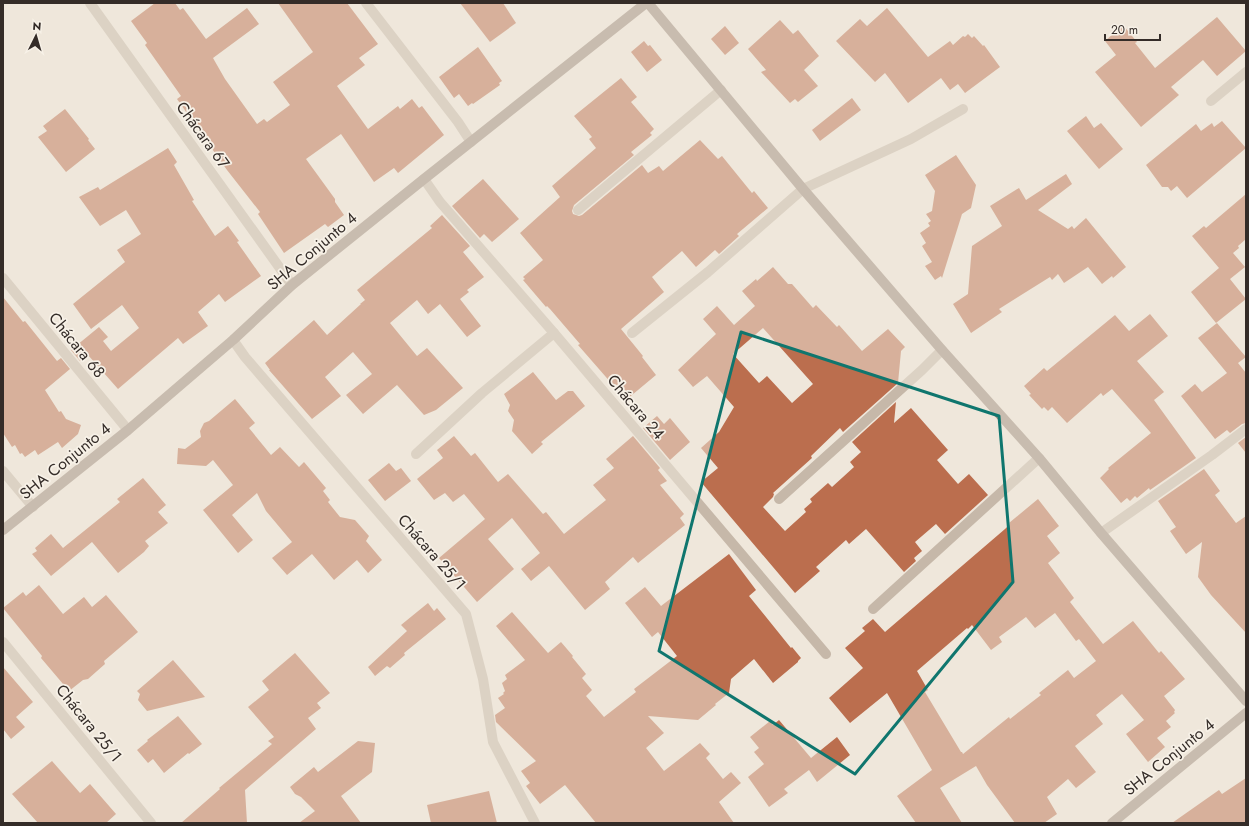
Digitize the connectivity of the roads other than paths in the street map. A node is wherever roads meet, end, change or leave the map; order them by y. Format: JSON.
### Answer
{"nodes":[{"id":1,"x":90,"y":3,"type":"edge"},
{"id":2,"x":366,"y":3,"type":"edge"},
{"id":3,"x":647,"y":3,"type":"edge"},
{"id":4,"x":1246,"y":72,"type":"edge"},
{"id":5,"x":721,"y":90,"type":"junction"},
{"id":6,"x":1211,"y":101,"type":"dead end"},
{"id":7,"x":963,"y":109,"type":"dead end"},
{"id":8,"x":472,"y":142,"type":"junction"},
{"id":9,"x":424,"y":179,"type":"junction"},
{"id":10,"x":803,"y":189,"type":"junction"},
{"id":11,"x":578,"y":210,"type":"dead end"},
{"id":12,"x":3,"y":278,"type":"edge"},
{"id":13,"x":292,"y":285,"type":"junction"},
{"id":14,"x":554,"y":333,"type":"junction"},
{"id":15,"x":632,"y":333,"type":"dead end"},
{"id":16,"x":233,"y":340,"type":"junction"},
{"id":17,"x":942,"y":350,"type":"junction"},
{"id":18,"x":1246,"y":429,"type":"edge"},
{"id":19,"x":128,"y":430,"type":"junction"},
{"id":20,"x":416,"y":454,"type":"dead end"},
{"id":21,"x":1038,"y":458,"type":"junction"},
{"id":22,"x":3,"y":471,"type":"edge"},
{"id":23,"x":779,"y":498,"type":"dead end"},
{"id":24,"x":33,"y":507,"type":"junction"},
{"id":25,"x":3,"y":530,"type":"edge"},
{"id":26,"x":1101,"y":533,"type":"junction"},
{"id":27,"x":873,"y":609,"type":"dead end"},
{"id":28,"x":3,"y":642,"type":"edge"},
{"id":29,"x":826,"y":654,"type":"dead end"},
{"id":30,"x":1246,"y":701,"type":"edge"},
{"id":31,"x":1246,"y":713,"type":"edge"},
{"id":32,"x":151,"y":823,"type":"edge"},
{"id":33,"x":535,"y":823,"type":"edge"},
{"id":34,"x":1112,"y":823,"type":"edge"}],
"edges":[{"from":1,"to":13,"type":"street","name":"Chácara 67"},
{"from":2,"to":8,"type":"street"},
{"from":3,"to":5,"type":"street"},
{"from":3,"to":8,"type":"street","name":"SHA Conjunto 4"},
{"from":4,"to":6,"type":"street"},
{"from":5,"to":10,"type":"street"},
{"from":5,"to":11,"type":"street"},
{"from":7,"to":10,"type":"street"},
{"from":8,"to":9,"type":"street","name":"SHA Conjunto 4"},
{"from":9,"to":13,"type":"street","name":"SHA Conjunto 4"},
{"from":9,"to":14,"type":"street","name":"Chácara 24"},
{"from":10,"to":15,"type":"street"},
{"from":10,"to":17,"type":"street"},
{"from":12,"to":19,"type":"street","name":"Chácara 68"},
{"from":13,"to":16,"type":"street","name":"SHA Conjunto 4"},
{"from":14,"to":20,"type":"street"},
{"from":14,"to":29,"type":"street","name":"Chácara 24"},
{"from":16,"to":19,"type":"street","name":"SHA Conjunto 4"},
{"from":16,"to":33,"type":"street","name":"Chácara 25/1"},
{"from":17,"to":21,"type":"street"},
{"from":17,"to":23,"type":"street"},
{"from":18,"to":26,"type":"street"},
{"from":19,"to":24,"type":"street","name":"SHA Conjunto 4"},
{"from":21,"to":26,"type":"street"},
{"from":21,"to":27,"type":"street"},
{"from":22,"to":24,"type":"street"},
{"from":24,"to":25,"type":"street","name":"SHA Conjunto 4"},
{"from":26,"to":30,"type":"street"},
{"from":28,"to":32,"type":"street","name":"Chácara 25/1"},
{"from":31,"to":34,"type":"street","name":"SHA Conjunto 4"}]}
